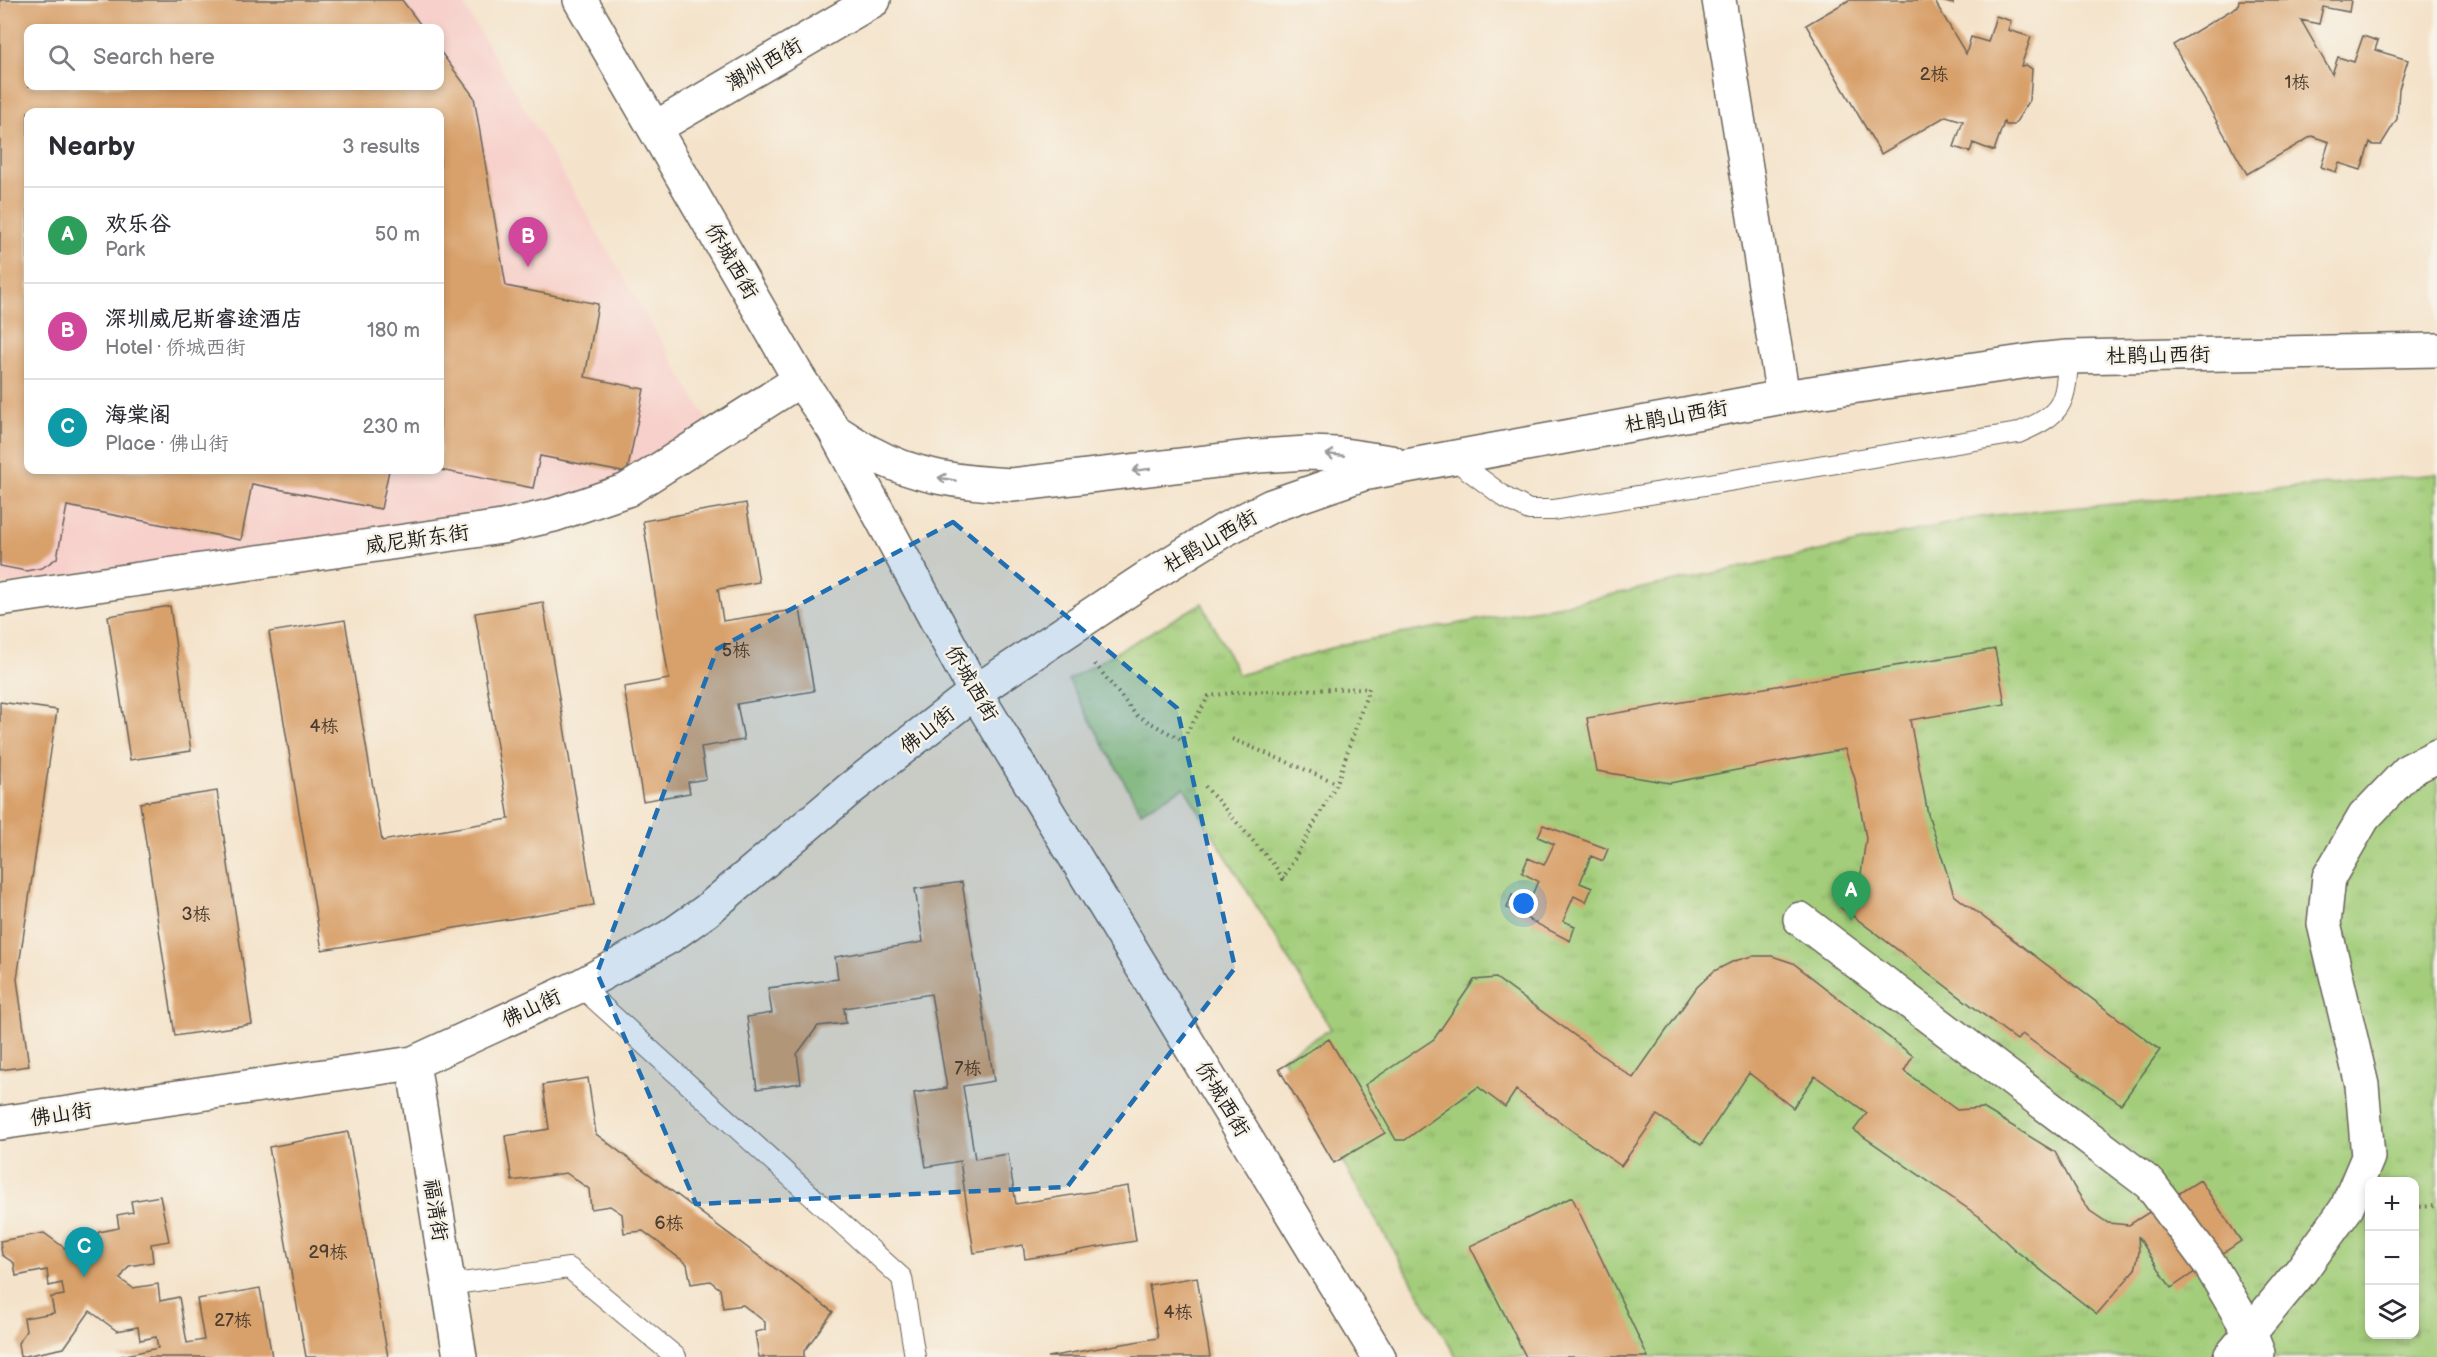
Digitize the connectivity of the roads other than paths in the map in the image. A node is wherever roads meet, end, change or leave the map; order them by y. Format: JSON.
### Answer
{"nodes":[{"id":1,"x":580,"y":0,"type":"edge"},
{"id":2,"x":874,"y":0,"type":"edge"},
{"id":3,"x":1719,"y":0,"type":"edge"},
{"id":4,"x":655,"y":128,"type":"junction"},
{"id":5,"x":2437,"y":350,"type":"edge"},
{"id":6,"x":2068,"y":357,"type":"junction"},
{"id":7,"x":801,"y":380,"type":"junction"},
{"id":8,"x":1783,"y":397,"type":"junction"},
{"id":9,"x":834,"y":430,"type":"junction"},
{"id":10,"x":1451,"y":457,"type":"junction"},
{"id":11,"x":1414,"y":464,"type":"junction"},
{"id":12,"x":0,"y":599,"type":"edge"},
{"id":13,"x":975,"y":692,"type":"junction"},
{"id":14,"x":2437,"y":756,"type":"edge"},
{"id":15,"x":1800,"y":919,"type":"dead end"},
{"id":16,"x":580,"y":986,"type":"junction"},
{"id":17,"x":413,"y":1063,"type":"junction"},
{"id":18,"x":0,"y":1123,"type":"edge"},
{"id":19,"x":448,"y":1285,"type":"junction"},
{"id":20,"x":2246,"y":1349,"type":"edge"},
{"id":21,"x":460,"y":1357,"type":"edge"},
{"id":22,"x":676,"y":1357,"type":"edge"},
{"id":23,"x":915,"y":1357,"type":"edge"},
{"id":24,"x":1379,"y":1357,"type":"edge"}],
"edges":[{"from":1,"to":4,"type":"street","name":"侨城西街"},
{"from":2,"to":4,"type":"street","name":"潮州西街"},
{"from":3,"to":8,"type":"street"},
{"from":4,"to":7,"type":"street","name":"侨城西街"},
{"from":5,"to":6,"type":"street","name":"杜鹃山西街"},
{"from":6,"to":8,"type":"street","name":"杜鹃山西街"},
{"from":6,"to":10,"type":"lane"},
{"from":7,"to":9,"type":"street","name":"侨城西街"},
{"from":7,"to":12,"type":"street","name":"威尼斯东街"},
{"from":8,"to":10,"type":"street","name":"杜鹃山西街"},
{"from":11,"to":9,"type":"street","one_way":true},
{"from":9,"to":13,"type":"street","name":"侨城西街"},
{"from":10,"to":11,"type":"street","name":"杜鹃山西街"},
{"from":11,"to":13,"type":"street","name":"杜鹃山西街"},
{"from":13,"to":16,"type":"street","name":"佛山街"},
{"from":13,"to":24,"type":"street","name":"侨城西街"},
{"from":14,"to":20,"type":"street"},
{"from":15,"to":20,"type":"street"},
{"from":16,"to":17,"type":"street","name":"佛山街"},
{"from":16,"to":23,"type":"lane"},
{"from":17,"to":18,"type":"street","name":"佛山街"},
{"from":17,"to":19,"type":"street","name":"福清街"},
{"from":19,"to":21,"type":"street","name":"福清街"},
{"from":19,"to":22,"type":"lane"}]}
